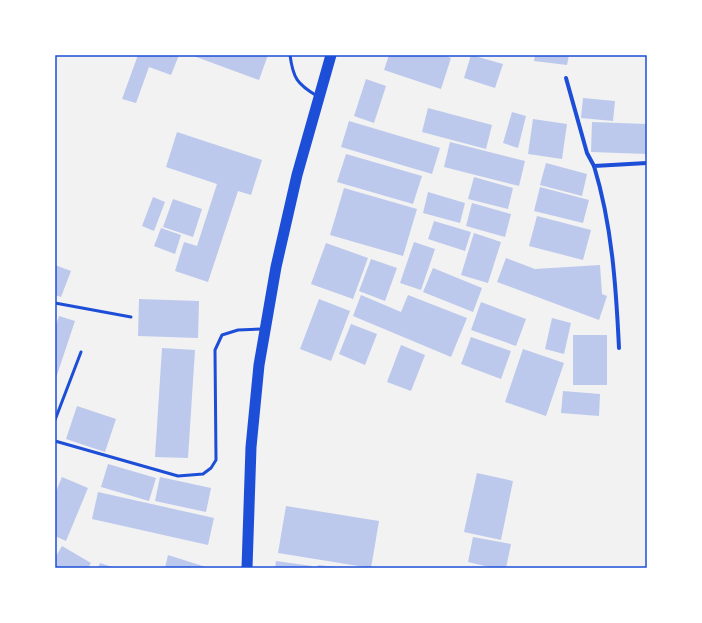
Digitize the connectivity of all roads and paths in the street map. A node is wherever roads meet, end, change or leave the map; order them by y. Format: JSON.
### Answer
{"nodes":[{"id":1,"x":290,"y":55,"type":"edge"},
{"id":2,"x":332,"y":55,"type":"edge"},
{"id":3,"x":566,"y":78,"type":"dead end"},
{"id":4,"x":320,"y":98,"type":"junction"},
{"id":5,"x":647,"y":163,"type":"edge"},
{"id":6,"x":594,"y":166,"type":"junction"},
{"id":7,"x":55,"y":303,"type":"edge"},
{"id":8,"x":131,"y":318,"type":"dead end"},
{"id":9,"x":265,"y":329,"type":"junction"},
{"id":10,"x":619,"y":348,"type":"dead end"},
{"id":11,"x":81,"y":352,"type":"dead end"},
{"id":12,"x":55,"y":420,"type":"edge"},
{"id":13,"x":55,"y":441,"type":"edge"},
{"id":14,"x":247,"y":568,"type":"edge"}],
"edges":[{"from":1,"to":4,"type":"lane"},
{"from":2,"to":4,"type":"highway"},
{"from":3,"to":6,"type":"street"},
{"from":4,"to":9,"type":"highway"},
{"from":5,"to":6,"type":"street"},
{"from":6,"to":10,"type":"street"},
{"from":7,"to":8,"type":"lane"},
{"from":9,"to":13,"type":"lane"},
{"from":9,"to":14,"type":"highway"},
{"from":11,"to":12,"type":"lane"}]}
